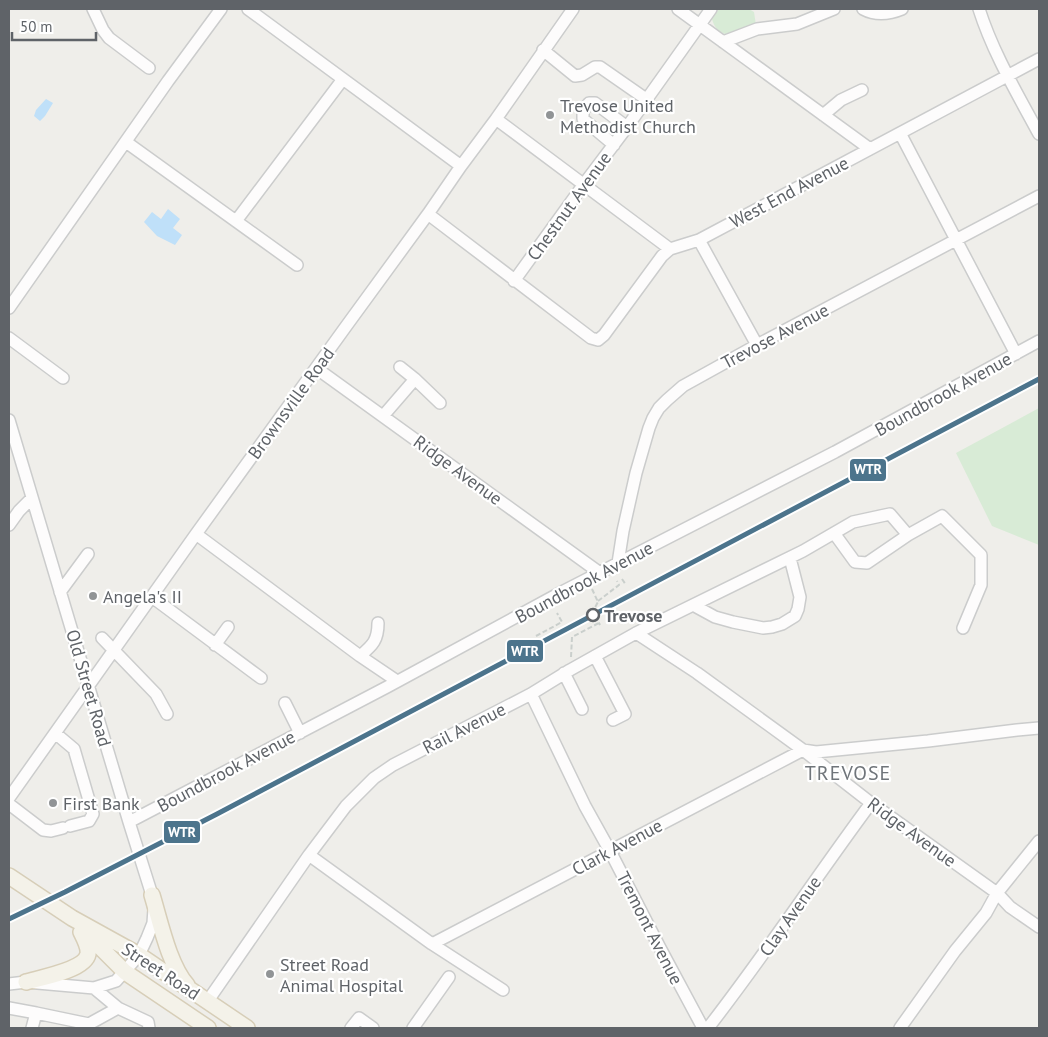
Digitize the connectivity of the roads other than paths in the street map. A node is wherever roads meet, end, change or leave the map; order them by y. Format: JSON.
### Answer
{"nodes":[{"id":1,"x":93,"y":9,"type":"edge"},
{"id":2,"x":221,"y":9,"type":"edge"},
{"id":3,"x":248,"y":9,"type":"edge"},
{"id":4,"x":573,"y":9,"type":"edge"},
{"id":5,"x":678,"y":9,"type":"edge"},
{"id":6,"x":711,"y":9,"type":"edge"},
{"id":7,"x":834,"y":9,"type":"edge"},
{"id":8,"x":863,"y":9,"type":"edge"},
{"id":9,"x":902,"y":9,"type":"edge"},
{"id":10,"x":979,"y":9,"type":"edge"},
{"id":11,"x":700,"y":24,"type":"junction"},
{"id":12,"x":723,"y":42,"type":"junction"},
{"id":13,"x":543,"y":50,"type":"junction"},
{"id":14,"x":1039,"y":59,"type":"edge"},
{"id":15,"x":149,"y":68,"type":"dead end"},
{"id":16,"x":1008,"y":75,"type":"junction"},
{"id":17,"x":343,"y":79,"type":"junction"},
{"id":18,"x":862,"y":90,"type":"dead end"},
{"id":19,"x":646,"y":99,"type":"junction"},
{"id":20,"x":823,"y":115,"type":"junction"},
{"id":21,"x":496,"y":119,"type":"junction"},
{"id":22,"x":627,"y":127,"type":"junction"},
{"id":23,"x":900,"y":133,"type":"junction"},
{"id":24,"x":1039,"y":134,"type":"edge"},
{"id":25,"x":126,"y":142,"type":"junction"},
{"id":26,"x":614,"y":145,"type":"junction"},
{"id":27,"x":870,"y":149,"type":"junction"},
{"id":28,"x":461,"y":166,"type":"junction"},
{"id":29,"x":584,"y":184,"type":"junction"},
{"id":30,"x":1039,"y":196,"type":"edge"},
{"id":31,"x":428,"y":214,"type":"junction"},
{"id":32,"x":236,"y":221,"type":"junction"},
{"id":33,"x":700,"y":240,"type":"junction"},
{"id":34,"x":957,"y":240,"type":"junction"},
{"id":35,"x":670,"y":249,"type":"junction"},
{"id":36,"x":297,"y":265,"type":"dead end"},
{"id":37,"x":514,"y":281,"type":"junction"},
{"id":38,"x":9,"y":308,"type":"edge"},
{"id":39,"x":9,"y":338,"type":"edge"},
{"id":40,"x":1039,"y":341,"type":"edge"},
{"id":41,"x":757,"y":345,"type":"junction"},
{"id":42,"x":1016,"y":354,"type":"junction"},
{"id":43,"x":400,"y":367,"type":"dead end"},
{"id":44,"x":316,"y":368,"type":"junction"},
{"id":45,"x":62,"y":378,"type":"dead end"},
{"id":46,"x":415,"y":379,"type":"junction"},
{"id":47,"x":440,"y":403,"type":"dead end"},
{"id":48,"x":383,"y":416,"type":"junction"},
{"id":49,"x":9,"y":420,"type":"edge"},
{"id":50,"x":12,"y":445,"type":"edge"},
{"id":51,"x":32,"y":498,"type":"junction"},
{"id":52,"x":9,"y":525,"type":"edge"},
{"id":53,"x":834,"y":533,"type":"junction"},
{"id":54,"x":196,"y":534,"type":"junction"},
{"id":55,"x":908,"y":535,"type":"junction"},
{"id":56,"x":88,"y":554,"type":"dead end"},
{"id":57,"x":790,"y":558,"type":"junction"},
{"id":58,"x":618,"y":563,"type":"junction"},
{"id":59,"x":600,"y":572,"type":"junction"},
{"id":60,"x":60,"y":592,"type":"junction"},
{"id":61,"x":152,"y":597,"type":"junction"},
{"id":62,"x":693,"y":605,"type":"junction"},
{"id":63,"x":378,"y":623,"type":"dead end"},
{"id":64,"x":228,"y":627,"type":"dead end"},
{"id":65,"x":963,"y":628,"type":"dead end"},
{"id":66,"x":636,"y":633,"type":"junction"},
{"id":67,"x":102,"y":638,"type":"dead end"},
{"id":68,"x":215,"y":645,"type":"junction"},
{"id":69,"x":114,"y":650,"type":"junction"},
{"id":70,"x":360,"y":656,"type":"junction"},
{"id":71,"x":595,"y":656,"type":"junction"},
{"id":72,"x":567,"y":672,"type":"junction"},
{"id":73,"x":261,"y":678,"type":"dead end"},
{"id":74,"x":397,"y":681,"type":"junction"},
{"id":75,"x":88,"y":686,"type":"junction"},
{"id":76,"x":531,"y":694,"type":"junction"},
{"id":77,"x":285,"y":704,"type":"dead end"},
{"id":78,"x":582,"y":709,"type":"dead end"},
{"id":79,"x":167,"y":714,"type":"dead end"},
{"id":80,"x":613,"y":720,"type":"dead end"},
{"id":81,"x":1039,"y":728,"type":"edge"},
{"id":82,"x":300,"y":732,"type":"junction"},
{"id":83,"x":55,"y":733,"type":"junction"},
{"id":84,"x":803,"y":750,"type":"junction"},
{"id":85,"x":9,"y":798,"type":"edge"},
{"id":86,"x":871,"y":802,"type":"junction"},
{"id":87,"x":9,"y":804,"type":"edge"},
{"id":88,"x":129,"y":822,"type":"junction"},
{"id":89,"x":1039,"y":841,"type":"edge"},
{"id":90,"x":610,"y":851,"type":"junction"},
{"id":91,"x":309,"y":855,"type":"junction"},
{"id":92,"x":10,"y":877,"type":"edge"},
{"id":93,"x":150,"y":888,"type":"junction"},
{"id":94,"x":996,"y":893,"type":"junction"},
{"id":95,"x":72,"y":918,"type":"junction"},
{"id":96,"x":1039,"y":927,"type":"edge"},
{"id":97,"x":432,"y":944,"type":"junction"},
{"id":98,"x":139,"y":955,"type":"junction"},
{"id":99,"x":125,"y":972,"type":"junction"},
{"id":100,"x":449,"y":977,"type":"dead end"},
{"id":101,"x":26,"y":982,"type":"junction"},
{"id":102,"x":9,"y":984,"type":"edge"},
{"id":103,"x":94,"y":988,"type":"junction"},
{"id":104,"x":503,"y":990,"type":"dead end"},
{"id":105,"x":201,"y":997,"type":"junction"},
{"id":106,"x":9,"y":1008,"type":"edge"},
{"id":107,"x":118,"y":1008,"type":"junction"},
{"id":108,"x":36,"y":1013,"type":"junction"},
{"id":109,"x":32,"y":1028,"type":"edge"},
{"id":110,"x":149,"y":1028,"type":"edge"},
{"id":111,"x":208,"y":1028,"type":"edge"},
{"id":112,"x":248,"y":1028,"type":"edge"},
{"id":113,"x":351,"y":1028,"type":"edge"},
{"id":114,"x":373,"y":1028,"type":"edge"},
{"id":115,"x":413,"y":1028,"type":"edge"},
{"id":116,"x":703,"y":1028,"type":"edge"},
{"id":117,"x":708,"y":1028,"type":"edge"},
{"id":118,"x":900,"y":1028,"type":"edge"}],
"edges":[{"from":1,"to":15,"type":"street"},
{"from":2,"to":25,"type":"street"},
{"from":3,"to":17,"type":"street"},
{"from":4,"to":13,"type":"street","name":"Brownsville Road"},
{"from":5,"to":11,"type":"street"},
{"from":6,"to":11,"type":"street","name":"Chestnut Avenue"},
{"from":7,"to":12,"type":"street"},
{"from":8,"to":9,"type":"street"},
{"from":10,"to":16,"type":"street"},
{"from":11,"to":12,"type":"street"},
{"from":11,"to":19,"type":"street","name":"Chestnut Avenue"},
{"from":12,"to":20,"type":"street"},
{"from":13,"to":19,"type":"street"},
{"from":13,"to":21,"type":"street","name":"Brownsville Road"},
{"from":14,"to":16,"type":"street","name":"West End Avenue"},
{"from":16,"to":23,"type":"street","name":"West End Avenue"},
{"from":16,"to":24,"type":"street"},
{"from":17,"to":28,"type":"street"},
{"from":17,"to":32,"type":"street"},
{"from":18,"to":20,"type":"street"},
{"from":19,"to":22,"type":"street","name":"Chestnut Avenue"},
{"from":20,"to":27,"type":"street"},
{"from":21,"to":28,"type":"street","name":"Brownsville Road"},
{"from":21,"to":29,"type":"street"},
{"from":22,"to":26,"type":"street","name":"Chestnut Avenue"},
{"from":22,"to":26,"type":"street"},
{"from":23,"to":27,"type":"street","name":"West End Avenue"},
{"from":23,"to":34,"type":"street"},
{"from":25,"to":32,"type":"street"},
{"from":25,"to":38,"type":"street"},
{"from":26,"to":29,"type":"street","name":"Chestnut Avenue"},
{"from":27,"to":33,"type":"street","name":"West End Avenue"},
{"from":28,"to":31,"type":"street","name":"Brownsville Road"},
{"from":29,"to":35,"type":"street"},
{"from":29,"to":37,"type":"street","name":"Chestnut Avenue"},
{"from":30,"to":34,"type":"street","name":"Trevose Avenue"},
{"from":31,"to":37,"type":"street"},
{"from":31,"to":44,"type":"street","name":"Brownsville Road"},
{"from":32,"to":36,"type":"street"},
{"from":33,"to":35,"type":"street","name":"West End Avenue"},
{"from":33,"to":41,"type":"street"},
{"from":34,"to":41,"type":"street","name":"Trevose Avenue"},
{"from":34,"to":42,"type":"street"},
{"from":35,"to":37,"type":"street"},
{"from":39,"to":45,"type":"street"},
{"from":40,"to":42,"type":"street","name":"Boundbrook Avenue"},
{"from":41,"to":58,"type":"street","name":"Trevose Avenue"},
{"from":42,"to":58,"type":"street","name":"Boundbrook Avenue"},
{"from":43,"to":46,"type":"street"},
{"from":44,"to":48,"type":"street","name":"Ridge Avenue"},
{"from":44,"to":54,"type":"street","name":"Brownsville Road"},
{"from":46,"to":47,"type":"street"},
{"from":46,"to":48,"type":"street"},
{"from":48,"to":59,"type":"street","name":"Ridge Avenue"},
{"from":49,"to":50,"type":"street","name":"Old Street Road"},
{"from":50,"to":51,"type":"street","name":"Old Street Road"},
{"from":51,"to":52,"type":"street"},
{"from":51,"to":60,"type":"street","name":"Old Street Road"},
{"from":53,"to":55,"type":"street","name":"Rail Avenue"},
{"from":53,"to":55,"type":"street"},
{"from":53,"to":57,"type":"street","name":"Rail Avenue"},
{"from":54,"to":61,"type":"street","name":"Brownsville Road"},
{"from":54,"to":70,"type":"street"},
{"from":55,"to":65,"type":"street"},
{"from":56,"to":60,"type":"street"},
{"from":57,"to":62,"type":"street","name":"Rail Avenue"},
{"from":57,"to":62,"type":"street"},
{"from":58,"to":59,"type":"street","name":"Boundbrook Avenue"},
{"from":59,"to":74,"type":"street","name":"Boundbrook Avenue"},
{"from":60,"to":75,"type":"street","name":"Old Street Road"},
{"from":61,"to":68,"type":"street"},
{"from":61,"to":69,"type":"street","name":"Brownsville Road"},
{"from":62,"to":66,"type":"street","name":"Rail Avenue"},
{"from":63,"to":70,"type":"street"},
{"from":64,"to":68,"type":"street"},
{"from":66,"to":71,"type":"street","name":"Rail Avenue"},
{"from":66,"to":84,"type":"street","name":"Ridge Avenue"},
{"from":67,"to":69,"type":"street"},
{"from":68,"to":73,"type":"street"},
{"from":69,"to":75,"type":"street","name":"Brownsville Road"},
{"from":69,"to":79,"type":"street"},
{"from":70,"to":74,"type":"street"},
{"from":71,"to":72,"type":"street","name":"Rail Avenue"},
{"from":71,"to":80,"type":"street"},
{"from":72,"to":76,"type":"street","name":"Rail Avenue"},
{"from":72,"to":78,"type":"street"},
{"from":74,"to":82,"type":"street","name":"Boundbrook Avenue"},
{"from":75,"to":83,"type":"street","name":"Brownsville Road"},
{"from":75,"to":88,"type":"street","name":"Old Street Road"},
{"from":76,"to":90,"type":"street","name":"Tremont Avenue"},
{"from":76,"to":91,"type":"street","name":"Rail Avenue"},
{"from":77,"to":82,"type":"street"},
{"from":81,"to":84,"type":"street"},
{"from":82,"to":88,"type":"street","name":"Boundbrook Avenue"},
{"from":83,"to":85,"type":"street","name":"Brownsville Road"},
{"from":83,"to":87,"type":"street"},
{"from":84,"to":86,"type":"street","name":"Ridge Avenue"},
{"from":84,"to":90,"type":"street","name":"Clark Avenue"},
{"from":86,"to":94,"type":"street","name":"Ridge Avenue"},
{"from":86,"to":117,"type":"street","name":"Clay Avenue"},
{"from":88,"to":93,"type":"street","name":"Old Street Road"},
{"from":89,"to":94,"type":"street"},
{"from":90,"to":97,"type":"street","name":"Clark Avenue"},
{"from":90,"to":116,"type":"street","name":"Tremont Avenue"},
{"from":91,"to":97,"type":"street"},
{"from":91,"to":105,"type":"street","name":"Rail Avenue"},
{"from":92,"to":95,"type":"main road","name":"Street Road"},
{"from":93,"to":98,"type":"street","name":"Old Street Road"},
{"from":93,"to":105,"type":"main road"},
{"from":94,"to":96,"type":"street","name":"Ridge Avenue"},
{"from":94,"to":118,"type":"street"},
{"from":95,"to":98,"type":"main road","name":"Street Road"},
{"from":95,"to":99,"type":"main road","name":"Street Road"},
{"from":95,"to":101,"type":"main road"},
{"from":97,"to":104,"type":"street"},
{"from":98,"to":99,"type":"street"},
{"from":98,"to":105,"type":"main road","name":"Street Road"},
{"from":99,"to":103,"type":"street"},
{"from":99,"to":111,"type":"main road","name":"Street Road"},
{"from":100,"to":115,"type":"street"},
{"from":101,"to":102,"type":"street"},
{"from":101,"to":103,"type":"street"},
{"from":103,"to":107,"type":"street"},
{"from":105,"to":112,"type":"main road","name":"Street Road"},
{"from":106,"to":108,"type":"street"},
{"from":107,"to":108,"type":"street"},
{"from":107,"to":110,"type":"street"},
{"from":108,"to":109,"type":"street"},
{"from":113,"to":114,"type":"street"}]}
